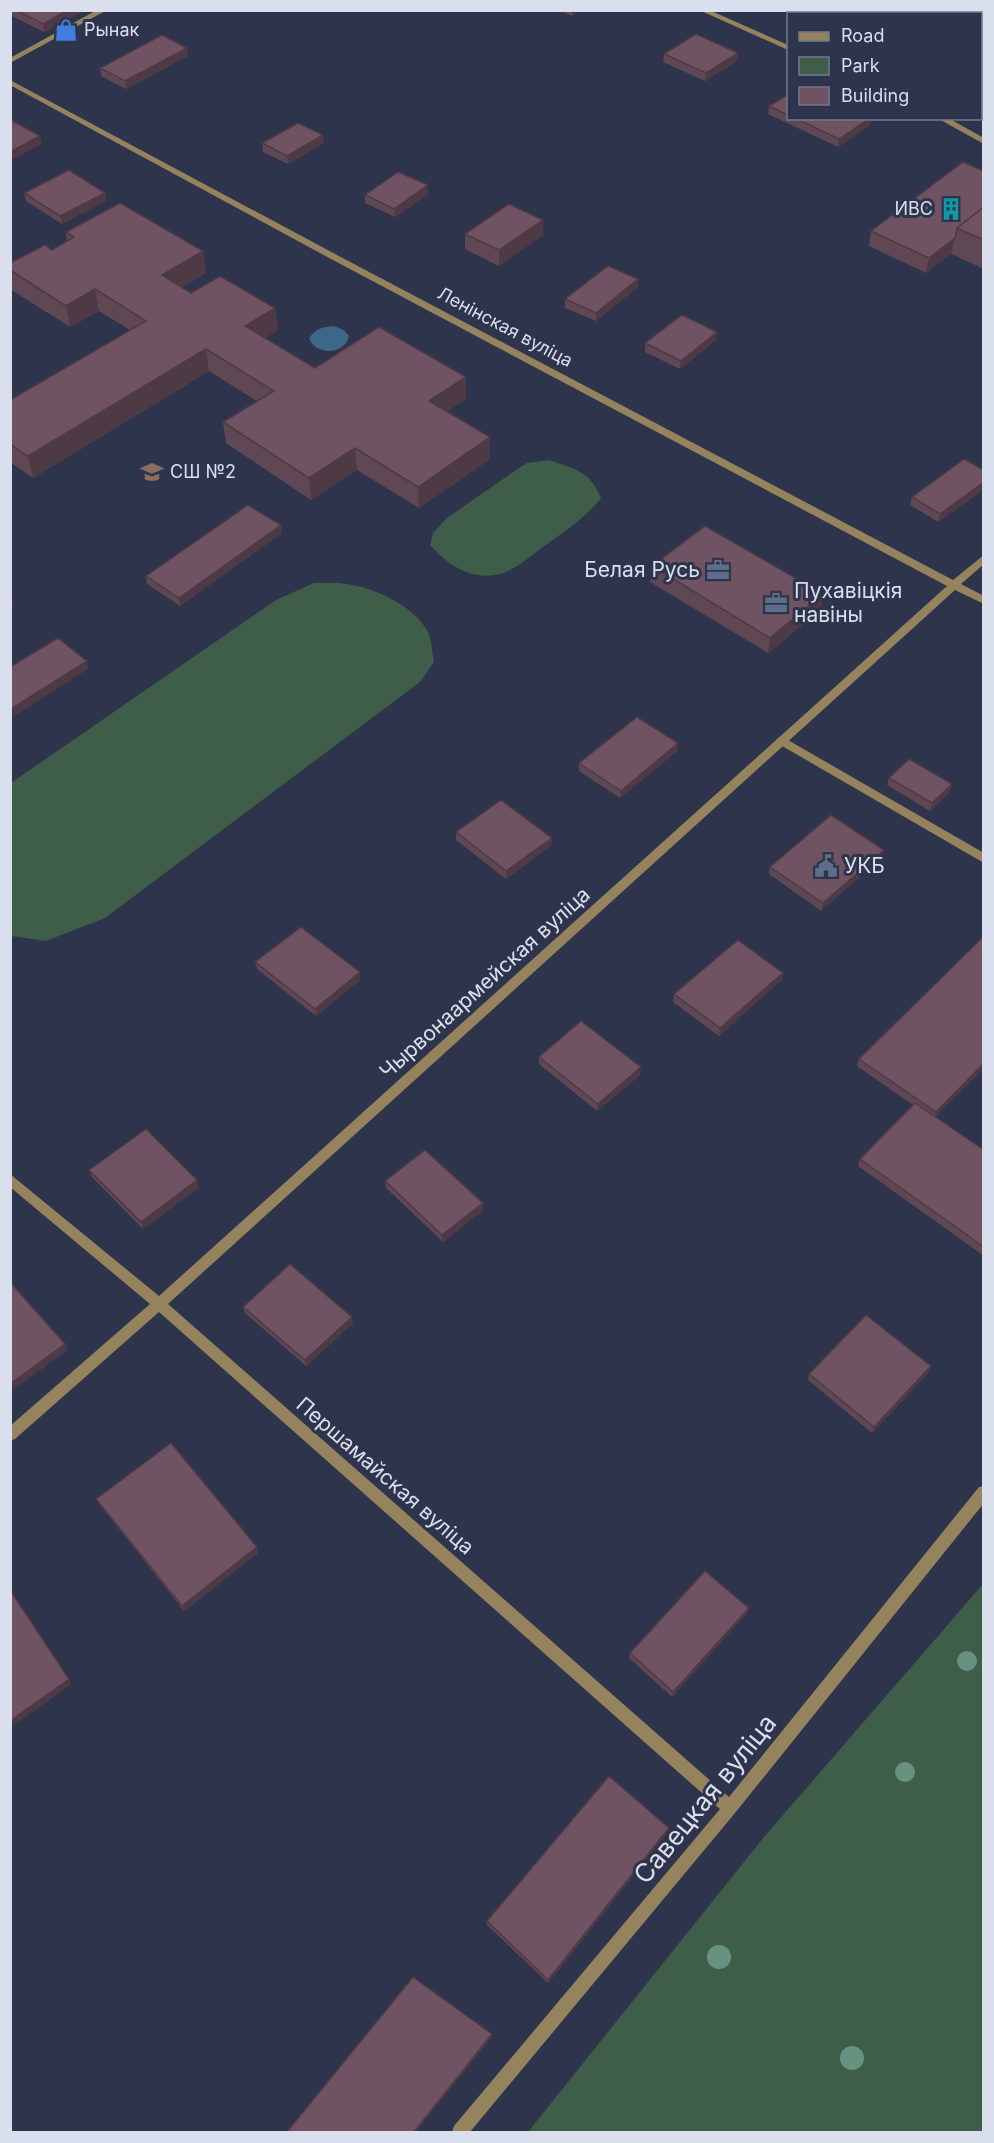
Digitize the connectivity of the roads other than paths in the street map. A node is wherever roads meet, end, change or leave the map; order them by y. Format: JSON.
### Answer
{"nodes":[{"id":1,"x":104,"y":10,"type":"edge"},
{"id":2,"x":702,"y":10,"type":"edge"},
{"id":3,"x":787,"y":47,"type":"edge"},
{"id":4,"x":10,"y":61,"type":"edge"},
{"id":5,"x":10,"y":82,"type":"edge"},
{"id":6,"x":945,"y":120,"type":"edge"},
{"id":7,"x":984,"y":142,"type":"edge"},
{"id":8,"x":984,"y":558,"type":"edge"},
{"id":9,"x":953,"y":585,"type":"junction"},
{"id":10,"x":984,"y":601,"type":"edge"},
{"id":11,"x":782,"y":740,"type":"junction"},
{"id":12,"x":984,"y":859,"type":"edge"},
{"id":13,"x":10,"y":1179,"type":"edge"},
{"id":14,"x":159,"y":1304,"type":"junction"},
{"id":15,"x":10,"y":1435,"type":"edge"},
{"id":16,"x":983,"y":1495,"type":"edge"},
{"id":17,"x":730,"y":1808,"type":"junction"},
{"id":18,"x":460,"y":2133,"type":"edge"}],
"edges":[{"from":1,"to":4,"type":"street"},
{"from":2,"to":3,"type":"street"},
{"from":5,"to":9,"type":"street","name":"Ленінская вуліца"},
{"from":6,"to":7,"type":"street"},
{"from":8,"to":9,"type":"street","name":"Чырвонаармейская вуліца"},
{"from":9,"to":10,"type":"street","name":"Ленінская вуліца"},
{"from":9,"to":11,"type":"street","name":"Чырвонаармейская вуліца"},
{"from":11,"to":12,"type":"street"},
{"from":11,"to":14,"type":"street","name":"Чырвонаармейская вуліца"},
{"from":13,"to":14,"type":"street","name":"Першамайская вуліца"},
{"from":14,"to":15,"type":"street","name":"Чырвонаармейская вуліца"},
{"from":14,"to":17,"type":"street","name":"Першамайская вуліца"},
{"from":16,"to":17,"type":"street","name":"Савецкая вуліца"},
{"from":17,"to":18,"type":"street","name":"Савецкая вуліца"}]}
